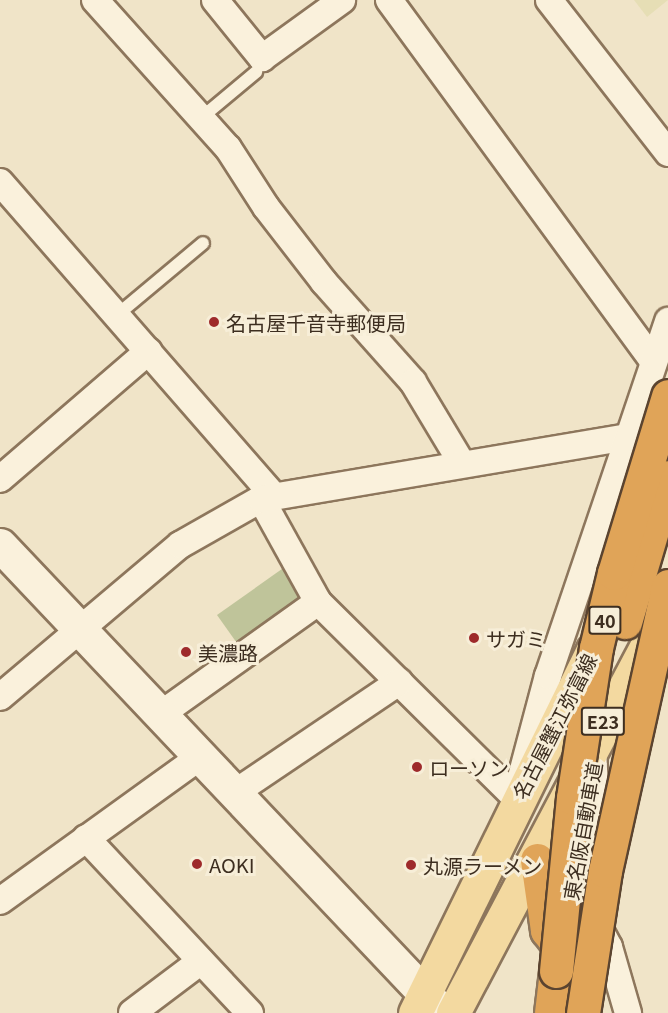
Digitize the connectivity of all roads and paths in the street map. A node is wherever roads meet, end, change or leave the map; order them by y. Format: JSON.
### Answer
{"nodes":[{"id":1,"x":96,"y":0,"type":"edge"},
{"id":2,"x":215,"y":0,"type":"edge"},
{"id":3,"x":342,"y":0,"type":"edge"},
{"id":4,"x":388,"y":0,"type":"edge"},
{"id":5,"x":549,"y":0,"type":"edge"},
{"id":6,"x":256,"y":72,"type":"dead end"},
{"id":7,"x":201,"y":118,"type":"junction"},
{"id":8,"x":668,"y":153,"type":"edge"},
{"id":9,"x":4,"y":195,"type":"edge"},
{"id":10,"x":202,"y":243,"type":"dead end"},
{"id":11,"x":117,"y":315,"type":"junction"},
{"id":12,"x":668,"y":321,"type":"edge"},
{"id":13,"x":149,"y":351,"type":"junction"},
{"id":14,"x":652,"y":361,"type":"junction"},
{"id":15,"x":668,"y":396,"type":"edge"},
{"id":16,"x":668,"y":430,"type":"edge"},
{"id":17,"x":628,"y":436,"type":"junction"},
{"id":18,"x":461,"y":462,"type":"junction"},
{"id":19,"x":668,"y":477,"type":"edge"},
{"id":20,"x":0,"y":479,"type":"edge"},
{"id":21,"x":268,"y":498,"type":"junction"},
{"id":22,"x":0,"y":545,"type":"edge"},
{"id":23,"x":668,"y":586,"type":"edge"},
{"id":24,"x":668,"y":599,"type":"edge"},
{"id":25,"x":318,"y":602,"type":"junction"},
{"id":26,"x":80,"y":628,"type":"junction"},
{"id":27,"x":668,"y":648,"type":"edge"},
{"id":28,"x":399,"y":682,"type":"junction"},
{"id":29,"x":622,"y":694,"type":"junction"},
{"id":30,"x":0,"y":697,"type":"edge"},
{"id":31,"x":161,"y":714,"type":"junction"},
{"id":32,"x":593,"y":750,"type":"junction"},
{"id":33,"x":201,"y":756,"type":"junction"},
{"id":34,"x":236,"y":792,"type":"junction"},
{"id":35,"x":517,"y":799,"type":"junction"},
{"id":36,"x":86,"y":838,"type":"junction"},
{"id":37,"x":537,"y":860,"type":"junction"},
{"id":38,"x":0,"y":901,"type":"edge"},
{"id":39,"x":201,"y":961,"type":"junction"},
{"id":40,"x":556,"y":970,"type":"junction"},
{"id":41,"x":427,"y":1006,"type":"edge"},
{"id":42,"x":132,"y":1013,"type":"edge"},
{"id":43,"x":250,"y":1013,"type":"edge"},
{"id":44,"x":453,"y":1013,"type":"edge"},
{"id":45,"x":551,"y":1013,"type":"edge"},
{"id":46,"x":583,"y":1013,"type":"edge"},
{"id":47,"x":599,"y":1013,"type":"edge"},
{"id":48,"x":628,"y":1013,"type":"edge"}],
"edges":[{"from":1,"to":7,"type":"street"},
{"from":2,"to":3,"type":"street"},
{"from":4,"to":14,"type":"street"},
{"from":5,"to":8,"type":"street"},
{"from":6,"to":7,"type":"lane"},
{"from":7,"to":18,"type":"street"},
{"from":9,"to":11,"type":"street"},
{"from":10,"to":11,"type":"lane"},
{"from":11,"to":13,"type":"street"},
{"from":12,"to":14,"type":"street"},
{"from":13,"to":20,"type":"street"},
{"from":13,"to":21,"type":"street"},
{"from":14,"to":17,"type":"street"},
{"from":15,"to":40,"type":"highway","bridge":true},
{"from":16,"to":17,"type":"street"},
{"from":16,"to":35,"type":"main road","name":"名古屋蟹江弥富線","number":"40"},
{"from":17,"to":18,"type":"street"},
{"from":17,"to":35,"type":"street"},
{"from":18,"to":21,"type":"street"},
{"from":19,"to":40,"type":"highway","name":"東名阪自動車道","number":"E23","bridge":true},
{"from":21,"to":25,"type":"street"},
{"from":21,"to":26,"type":"street"},
{"from":22,"to":26,"type":"street"},
{"from":23,"to":46,"type":"highway","name":"東名阪自動車道","number":"E23","bridge":true},
{"from":24,"to":29,"type":"main road","number":"40"},
{"from":25,"to":28,"type":"street"},
{"from":25,"to":31,"type":"street"},
{"from":26,"to":30,"type":"street"},
{"from":26,"to":31,"type":"street"},
{"from":27,"to":29,"type":"street"},
{"from":28,"to":34,"type":"street"},
{"from":28,"to":35,"type":"street"},
{"from":29,"to":32,"type":"main road","number":"40"},
{"from":31,"to":33,"type":"street"},
{"from":32,"to":37,"type":"main road","number":"40"},
{"from":32,"to":48,"type":"street"},
{"from":33,"to":34,"type":"street"},
{"from":33,"to":36,"type":"street"},
{"from":34,"to":41,"type":"street"},
{"from":35,"to":41,"type":"main road","name":"名古屋蟹江弥富線","number":"40"},
{"from":36,"to":38,"type":"street"},
{"from":36,"to":39,"type":"street"},
{"from":37,"to":44,"type":"main road","number":"40"},
{"from":37,"to":47,"type":"highway"},
{"from":39,"to":42,"type":"street"},
{"from":39,"to":43,"type":"street"},
{"from":40,"to":45,"type":"highway","name":"東名阪自動車道","number":"E23"}]}
